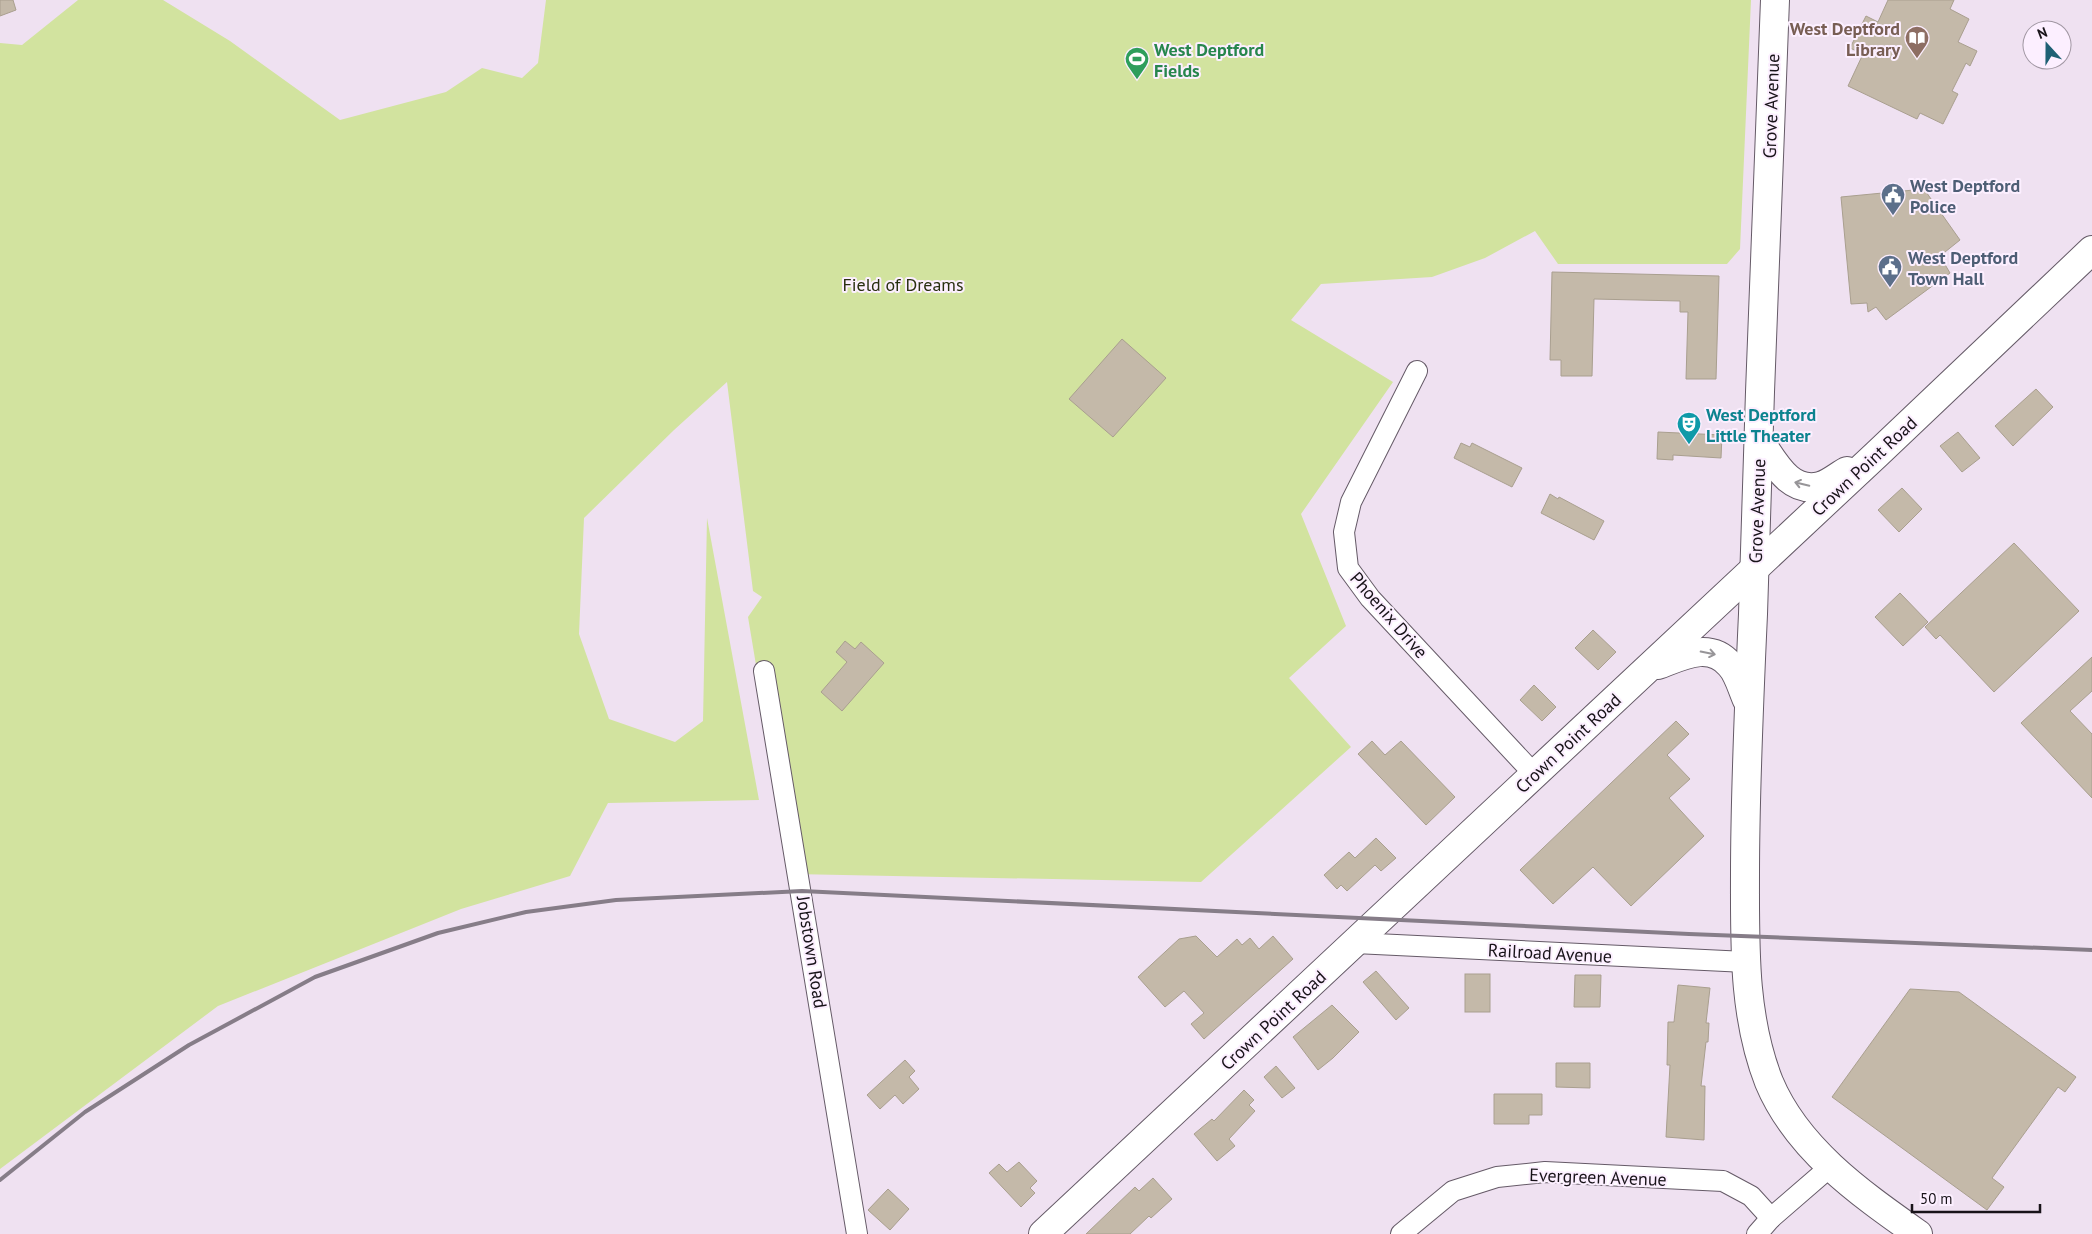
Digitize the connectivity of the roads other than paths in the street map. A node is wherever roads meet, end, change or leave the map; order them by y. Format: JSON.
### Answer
{"nodes":[{"id":1,"x":1775,"y":0,"type":"edge"},
{"id":2,"x":2092,"y":250,"type":"edge"},
{"id":3,"x":1417,"y":371,"type":"dead end"},
{"id":4,"x":1759,"y":440,"type":"junction"},
{"id":5,"x":1877,"y":454,"type":"junction"},
{"id":6,"x":1755,"y":567,"type":"junction"},
{"id":7,"x":1645,"y":670,"type":"junction"},
{"id":8,"x":764,"y":671,"type":"dead end"},
{"id":9,"x":1749,"y":706,"type":"junction"},
{"id":10,"x":1534,"y":774,"type":"junction"},
{"id":11,"x":1355,"y":943,"type":"junction"},
{"id":12,"x":1746,"y":962,"type":"junction"},
{"id":13,"x":1830,"y":1167,"type":"junction"},
{"id":14,"x":1771,"y":1218,"type":"junction"},
{"id":15,"x":857,"y":1234,"type":"edge"},
{"id":16,"x":1043,"y":1234,"type":"edge"},
{"id":17,"x":1401,"y":1234,"type":"edge"},
{"id":18,"x":1757,"y":1234,"type":"edge"},
{"id":19,"x":1918,"y":1234,"type":"edge"}],
"edges":[{"from":1,"to":4,"type":"main road","name":"Grove Avenue"},
{"from":2,"to":5,"type":"main road","name":"Crown Point Road"},
{"from":3,"to":10,"type":"street","name":"Phoenix Drive"},
{"from":5,"to":4,"type":"main road","one_way":true},
{"from":4,"to":6,"type":"main road","name":"Grove Avenue"},
{"from":5,"to":6,"type":"main road","name":"Crown Point Road"},
{"from":6,"to":7,"type":"main road","name":"Crown Point Road"},
{"from":6,"to":9,"type":"main road","name":"Grove Avenue"},
{"from":7,"to":9,"type":"main road","one_way":true},
{"from":7,"to":10,"type":"main road","name":"Crown Point Road"},
{"from":8,"to":15,"type":"street","name":"Jobstown Road"},
{"from":9,"to":12,"type":"main road","name":"Grove Avenue"},
{"from":10,"to":11,"type":"main road","name":"Crown Point Road"},
{"from":11,"to":12,"type":"street","name":"Railroad Avenue"},
{"from":11,"to":16,"type":"main road","name":"Crown Point Road"},
{"from":12,"to":13,"type":"main road","name":"Grove Avenue"},
{"from":13,"to":14,"type":"street"},
{"from":13,"to":19,"type":"main road","name":"Grove Avenue"},
{"from":14,"to":17,"type":"street","name":"Evergreen Avenue"},
{"from":14,"to":18,"type":"street"}]}
